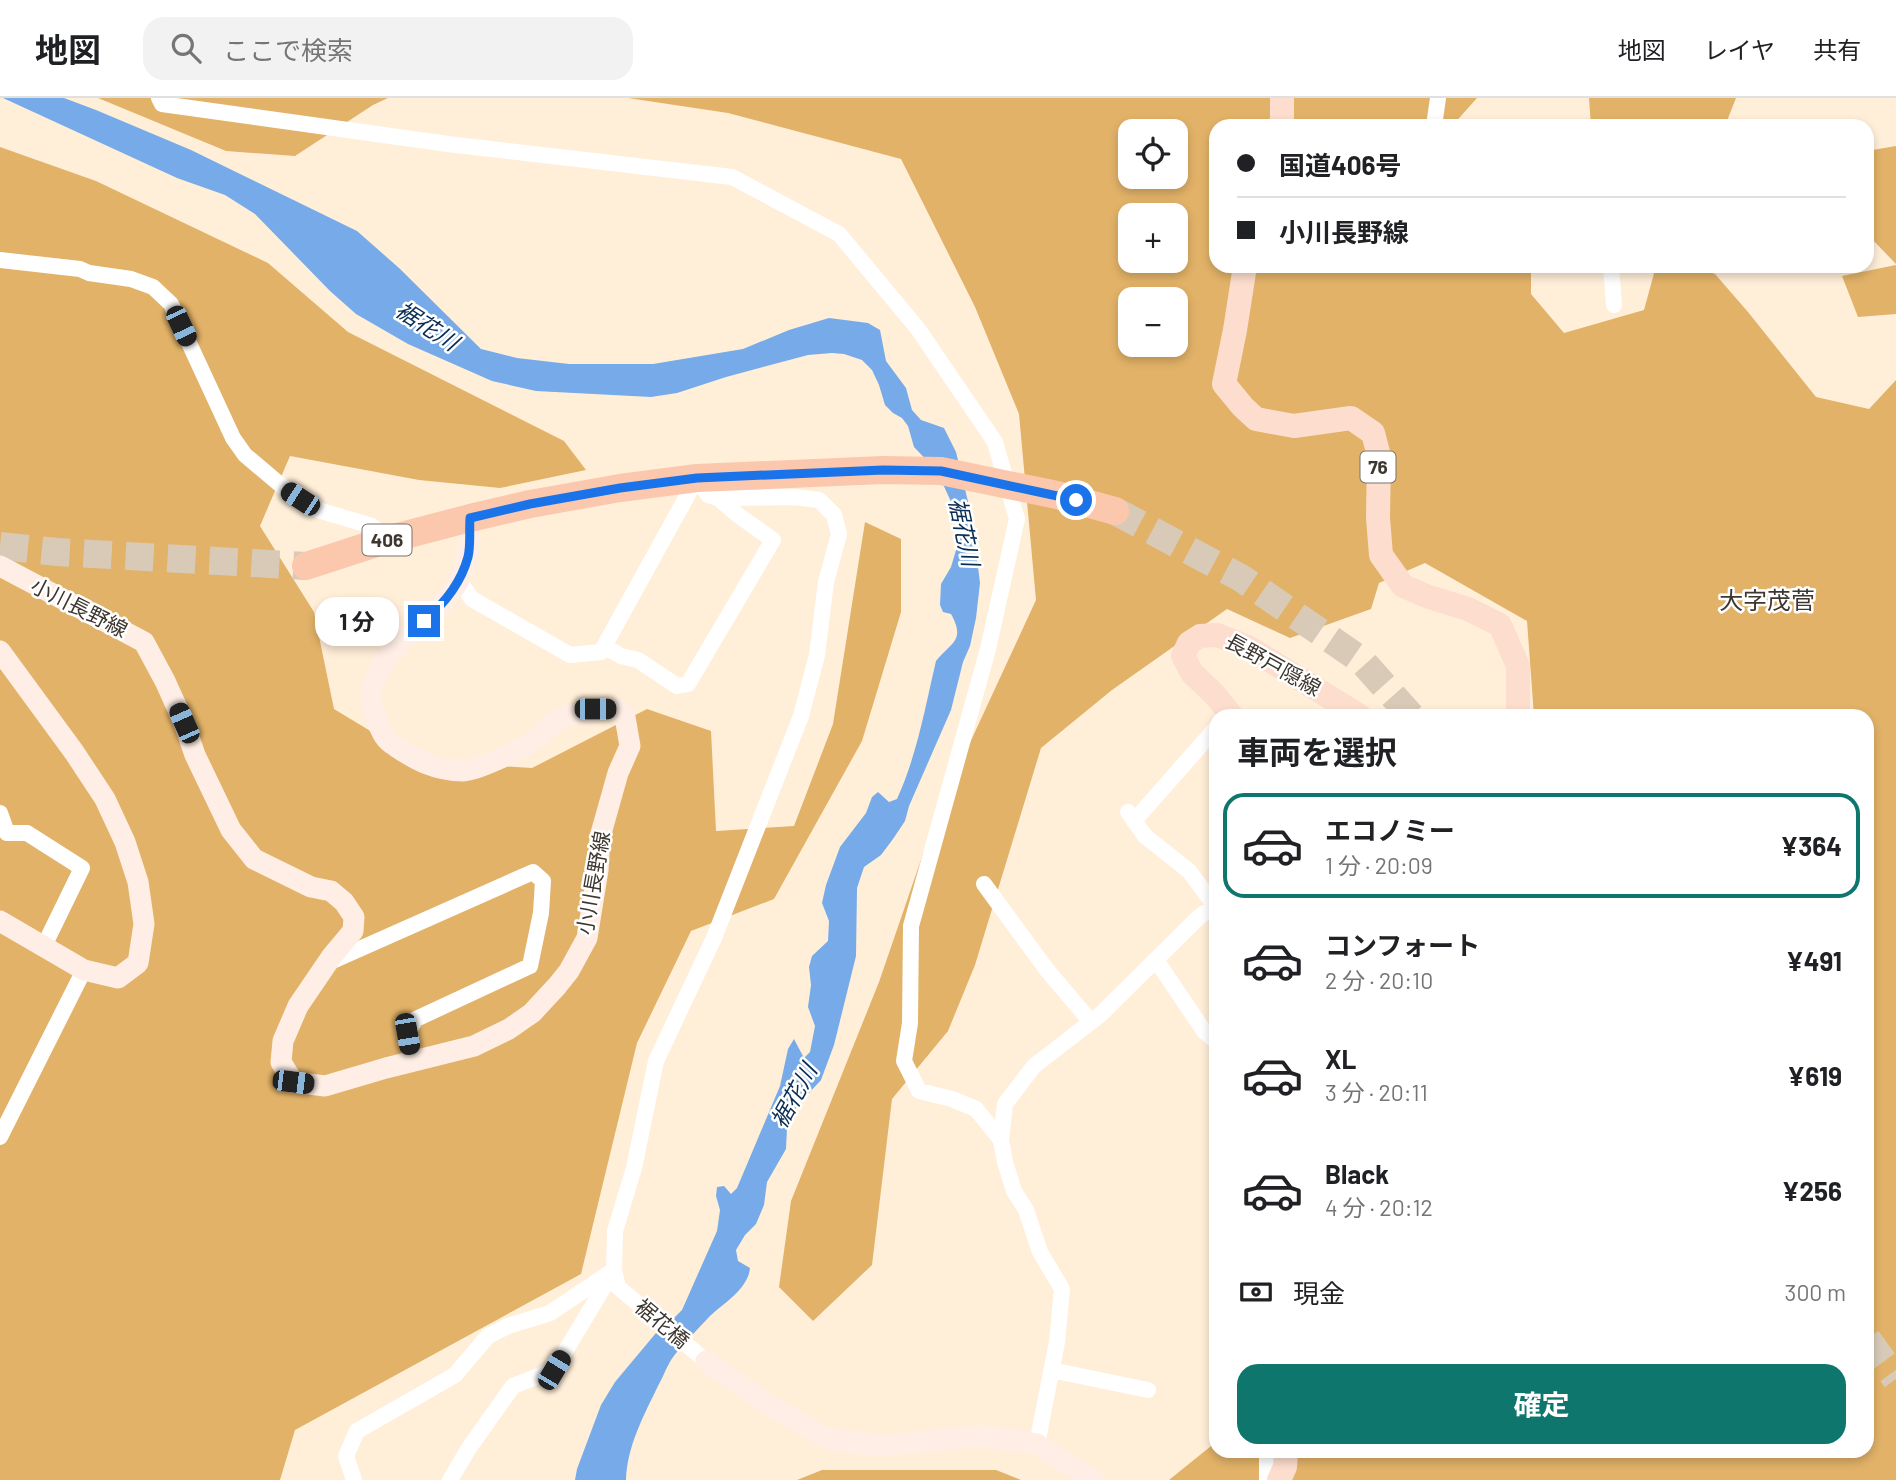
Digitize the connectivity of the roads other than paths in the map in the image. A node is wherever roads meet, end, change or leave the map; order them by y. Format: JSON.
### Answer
{"nodes":[{"id":1,"x":159,"y":98,"type":"edge"},
{"id":2,"x":1282,"y":98,"type":"edge"},
{"id":3,"x":1438,"y":98,"type":"edge"},
{"id":4,"x":1282,"y":119,"type":"edge"},
{"id":5,"x":1435,"y":119,"type":"edge"},
{"id":6,"x":0,"y":260,"type":"edge"},
{"id":7,"x":1243,"y":273,"type":"edge"},
{"id":8,"x":1612,"y":273,"type":"edge"},
{"id":9,"x":1614,"y":305,"type":"dead end"},
{"id":10,"x":697,"y":478,"type":"junction"},
{"id":11,"x":718,"y":498,"type":"junction"},
{"id":12,"x":1115,"y":511,"type":"tunnel mouth"},
{"id":13,"x":470,"y":518,"type":"junction"},
{"id":14,"x":386,"y":540,"type":"junction"},
{"id":15,"x":0,"y":566,"type":"edge"},
{"id":16,"x":306,"y":566,"type":"tunnel mouth"},
{"id":17,"x":459,"y":581,"type":"junction"},
{"id":18,"x":604,"y":647,"type":"junction"},
{"id":19,"x":0,"y":651,"type":"edge"},
{"id":20,"x":1219,"y":709,"type":"edge"},
{"id":21,"x":1349,"y":709,"type":"edge"},
{"id":22,"x":1518,"y":709,"type":"edge"},
{"id":23,"x":1209,"y":736,"type":"edge"},
{"id":24,"x":0,"y":813,"type":"edge"},
{"id":25,"x":985,"y":884,"type":"dead end"},
{"id":26,"x":1209,"y":898,"type":"edge"},
{"id":27,"x":1209,"y":910,"type":"edge"},
{"id":28,"x":2,"y":927,"type":"edge"},
{"id":29,"x":43,"y":948,"type":"junction"},
{"id":30,"x":1156,"y":960,"type":"junction"},
{"id":31,"x":326,"y":964,"type":"junction"},
{"id":32,"x":84,"y":971,"type":"junction"},
{"id":33,"x":1091,"y":1022,"type":"junction"},
{"id":34,"x":1209,"y":1035,"type":"edge"},
{"id":35,"x":412,"y":1061,"type":"junction"},
{"id":36,"x":0,"y":1137,"type":"edge"},
{"id":37,"x":1001,"y":1140,"type":"junction"},
{"id":38,"x":614,"y":1270,"type":"junction"},
{"id":39,"x":706,"y":1362,"type":"joint"},
{"id":40,"x":1051,"y":1370,"type":"junction"},
{"id":41,"x":1148,"y":1390,"type":"dead end"},
{"id":42,"x":1037,"y":1444,"type":"junction"},
{"id":43,"x":1267,"y":1458,"type":"edge"},
{"id":44,"x":1286,"y":1458,"type":"edge"},
{"id":45,"x":354,"y":1480,"type":"edge"},
{"id":46,"x":450,"y":1480,"type":"edge"},
{"id":47,"x":1093,"y":1480,"type":"edge"},
{"id":48,"x":1267,"y":1480,"type":"edge"},
{"id":49,"x":1279,"y":1480,"type":"edge"}],
"edges":[{"from":1,"to":37,"type":"street"},
{"from":2,"to":4,"type":"main road"},
{"from":3,"to":5,"type":"street"},
{"from":6,"to":14,"type":"street"},
{"from":7,"to":22,"type":"main road","number":"76"},
{"from":8,"to":9,"type":"street"},
{"from":10,"to":11,"type":"street"},
{"from":10,"to":12,"type":"highway","number":"406"},
{"from":10,"to":13,"type":"highway","number":"406"},
{"from":10,"to":18,"type":"street"},
{"from":11,"to":18,"type":"street"},
{"from":11,"to":38,"type":"street"},
{"from":13,"to":14,"type":"highway","number":"406"},
{"from":13,"to":17,"type":"main road","name":"小川長野線"},
{"from":14,"to":16,"type":"highway","number":"406"},
{"from":15,"to":31,"type":"main road","name":"小川長野線"},
{"from":17,"to":18,"type":"street"},
{"from":17,"to":35,"type":"main road","name":"小川長野線"},
{"from":19,"to":32,"type":"main road"},
{"from":20,"to":21,"type":"main road","name":"長野戸隠線"},
{"from":23,"to":26,"type":"street"},
{"from":24,"to":29,"type":"street"},
{"from":25,"to":33,"type":"street"},
{"from":27,"to":30,"type":"street"},
{"from":28,"to":29,"type":"main road"},
{"from":29,"to":32,"type":"main road"},
{"from":30,"to":33,"type":"street"},
{"from":30,"to":34,"type":"street"},
{"from":31,"to":35,"type":"main road","name":"小川長野線"},
{"from":31,"to":35,"type":"street"},
{"from":32,"to":36,"type":"street"},
{"from":33,"to":37,"type":"street"},
{"from":37,"to":40,"type":"street"},
{"from":38,"to":39,"type":"street","name":"裾花橋"},
{"from":38,"to":45,"type":"street"},
{"from":38,"to":46,"type":"street"},
{"from":39,"to":42,"type":"main road"},
{"from":40,"to":41,"type":"street"},
{"from":40,"to":42,"type":"street"},
{"from":42,"to":47,"type":"main road"},
{"from":43,"to":48,"type":"street"},
{"from":44,"to":49,"type":"main road"}]}
